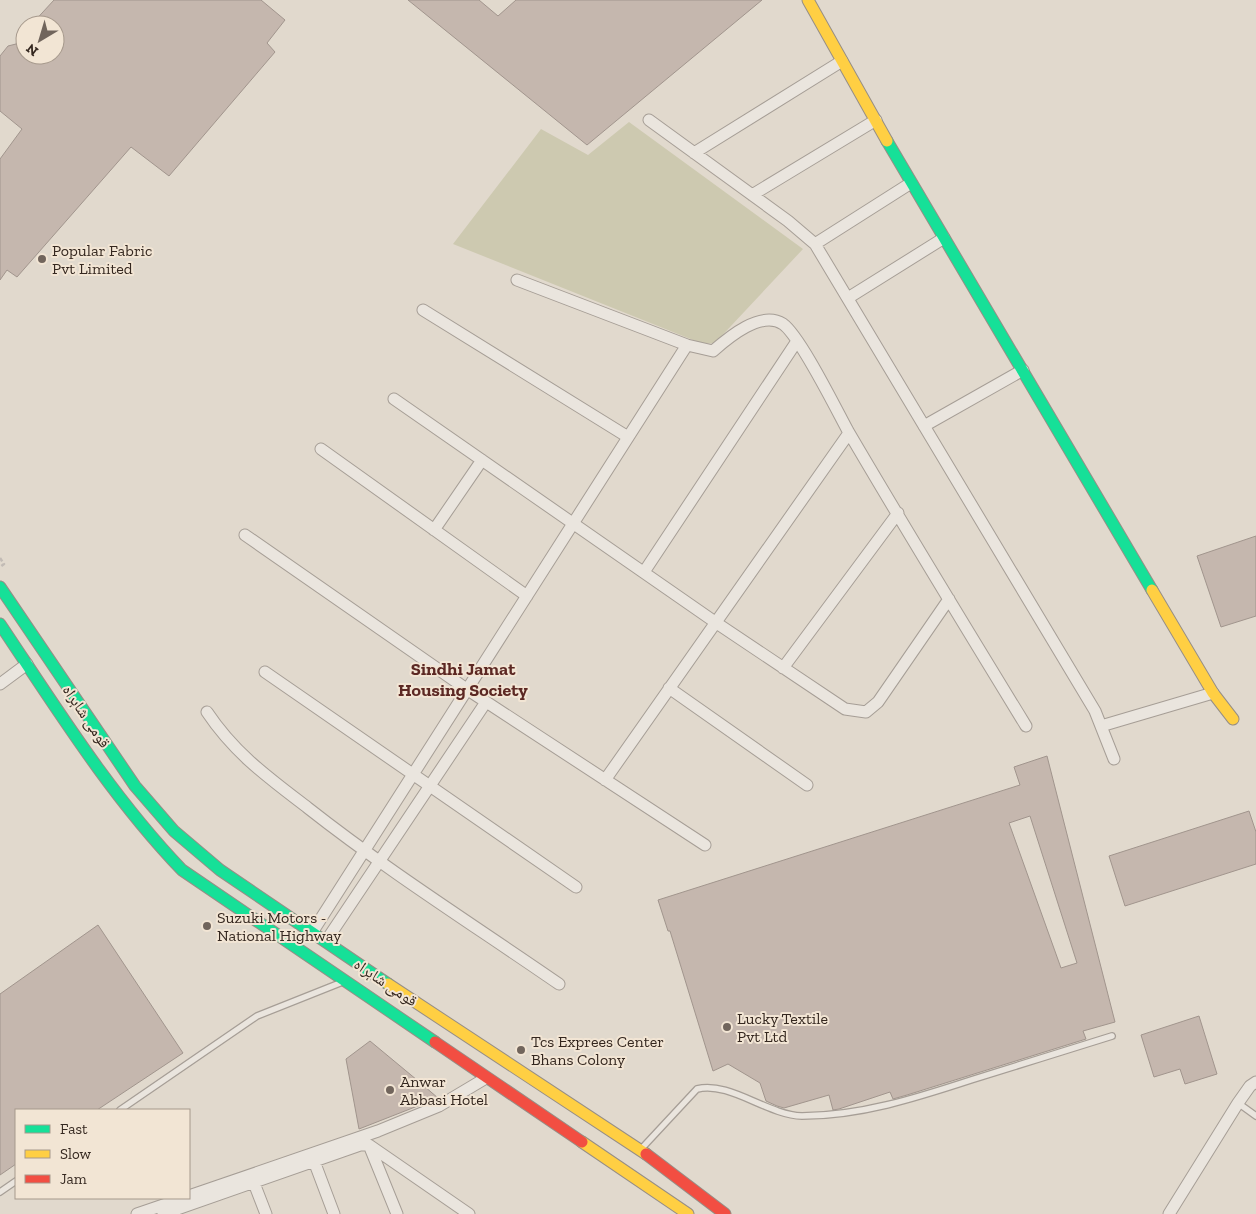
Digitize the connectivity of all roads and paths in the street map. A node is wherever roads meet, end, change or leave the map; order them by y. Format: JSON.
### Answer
{"nodes":[{"id":1,"x":808,"y":0,"type":"edge"},
{"id":2,"x":842,"y":61,"type":"junction"},
{"id":3,"x":649,"y":120,"type":"dead end"},
{"id":4,"x":876,"y":120,"type":"junction"},
{"id":5,"x":694,"y":153,"type":"junction"},
{"id":6,"x":912,"y":183,"type":"junction"},
{"id":7,"x":752,"y":195,"type":"junction"},
{"id":8,"x":944,"y":238,"type":"junction"},
{"id":9,"x":815,"y":244,"type":"junction"},
{"id":10,"x":517,"y":280,"type":"dead end"},
{"id":11,"x":848,"y":298,"type":"junction"},
{"id":12,"x":423,"y":310,"type":"dead end"},
{"id":13,"x":797,"y":341,"type":"junction"},
{"id":14,"x":686,"y":345,"type":"junction"},
{"id":15,"x":1023,"y":370,"type":"junction"},
{"id":16,"x":394,"y":399,"type":"dead end"},
{"id":17,"x":924,"y":426,"type":"junction"},
{"id":18,"x":849,"y":433,"type":"junction"},
{"id":19,"x":628,"y":437,"type":"junction"},
{"id":20,"x":321,"y":449,"type":"dead end"},
{"id":21,"x":482,"y":460,"type":"junction"},
{"id":22,"x":898,"y":513,"type":"junction"},
{"id":23,"x":573,"y":524,"type":"junction"},
{"id":24,"x":434,"y":530,"type":"junction"},
{"id":25,"x":245,"y":535,"type":"dead end"},
{"id":26,"x":0,"y":558,"type":"edge"},
{"id":27,"x":0,"y":567,"type":"edge"},
{"id":28,"x":644,"y":572,"type":"junction"},
{"id":29,"x":0,"y":587,"type":"edge"},
{"id":30,"x":527,"y":596,"type":"junction"},
{"id":31,"x":949,"y":600,"type":"junction"},
{"id":32,"x":715,"y":622,"type":"junction"},
{"id":33,"x":0,"y":624,"type":"edge"},
{"id":34,"x":27,"y":664,"type":"junction"},
{"id":35,"x":783,"y":668,"type":"junction"},
{"id":36,"x":265,"y":672,"type":"dead end"},
{"id":37,"x":0,"y":684,"type":"edge"},
{"id":38,"x":669,"y":688,"type":"junction"},
{"id":39,"x":468,"y":690,"type":"junction"},
{"id":40,"x":1213,"y":692,"type":"junction"},
{"id":41,"x":486,"y":702,"type":"junction"},
{"id":42,"x":207,"y":712,"type":"dead end"},
{"id":43,"x":1233,"y":719,"type":"dead end"},
{"id":44,"x":1026,"y":726,"type":"dead end"},
{"id":45,"x":1101,"y":726,"type":"junction"},
{"id":46,"x":1114,"y":759,"type":"dead end"},
{"id":47,"x":413,"y":775,"type":"junction"},
{"id":48,"x":605,"y":780,"type":"junction"},
{"id":49,"x":430,"y":786,"type":"junction"},
{"id":50,"x":807,"y":786,"type":"dead end"},
{"id":51,"x":705,"y":845,"type":"dead end"},
{"id":52,"x":364,"y":852,"type":"junction"},
{"id":53,"x":379,"y":860,"type":"junction"},
{"id":54,"x":576,"y":887,"type":"dead end"},
{"id":55,"x":313,"y":932,"type":"junction"},
{"id":56,"x":326,"y":941,"type":"junction"},
{"id":57,"x":347,"y":981,"type":"junction"},
{"id":58,"x":559,"y":984,"type":"dead end"},
{"id":59,"x":1112,"y":1036,"type":"dead end"},
{"id":60,"x":486,"y":1078,"type":"junction"},
{"id":61,"x":1256,"y":1082,"type":"edge"},
{"id":62,"x":1238,"y":1103,"type":"junction"},
{"id":63,"x":121,"y":1109,"type":"edge"},
{"id":64,"x":1256,"y":1116,"type":"edge"},
{"id":65,"x":369,"y":1145,"type":"junction"},
{"id":66,"x":640,"y":1150,"type":"junction"},
{"id":67,"x":314,"y":1161,"type":"junction"},
{"id":68,"x":15,"y":1182,"type":"edge"},
{"id":69,"x":254,"y":1183,"type":"junction"},
{"id":70,"x":0,"y":1192,"type":"edge"},
{"id":71,"x":191,"y":1203,"type":"edge"},
{"id":72,"x":137,"y":1214,"type":"edge"},
{"id":73,"x":163,"y":1214,"type":"edge"},
{"id":74,"x":266,"y":1214,"type":"edge"},
{"id":75,"x":334,"y":1214,"type":"edge"},
{"id":76,"x":397,"y":1214,"type":"edge"},
{"id":77,"x":468,"y":1214,"type":"edge"},
{"id":78,"x":688,"y":1214,"type":"edge"},
{"id":79,"x":725,"y":1214,"type":"edge"},
{"id":80,"x":1168,"y":1214,"type":"edge"}],
"edges":[{"from":1,"to":2,"type":"main road"},
{"from":2,"to":4,"type":"main road"},
{"from":2,"to":5,"type":"street"},
{"from":3,"to":5,"type":"street"},
{"from":4,"to":6,"type":"main road"},
{"from":4,"to":7,"type":"street"},
{"from":5,"to":7,"type":"street"},
{"from":6,"to":8,"type":"main road"},
{"from":6,"to":9,"type":"street"},
{"from":7,"to":9,"type":"street"},
{"from":8,"to":11,"type":"street"},
{"from":8,"to":15,"type":"main road"},
{"from":9,"to":11,"type":"street"},
{"from":10,"to":14,"type":"street"},
{"from":11,"to":17,"type":"street"},
{"from":12,"to":19,"type":"street"},
{"from":13,"to":14,"type":"street"},
{"from":13,"to":18,"type":"street"},
{"from":13,"to":28,"type":"street"},
{"from":14,"to":19,"type":"street"},
{"from":15,"to":17,"type":"street"},
{"from":15,"to":40,"type":"main road"},
{"from":16,"to":21,"type":"street"},
{"from":17,"to":45,"type":"street"},
{"from":18,"to":22,"type":"street"},
{"from":18,"to":32,"type":"street"},
{"from":19,"to":23,"type":"street"},
{"from":20,"to":24,"type":"street"},
{"from":21,"to":23,"type":"street"},
{"from":21,"to":24,"type":"street"},
{"from":22,"to":31,"type":"street"},
{"from":22,"to":35,"type":"street"},
{"from":23,"to":28,"type":"street"},
{"from":23,"to":30,"type":"street"},
{"from":24,"to":30,"type":"street"},
{"from":25,"to":39,"type":"street"},
{"from":26,"to":27,"type":"path"},
{"from":28,"to":32,"type":"street"},
{"from":29,"to":55,"type":"main road","name":"قومی شاہراہ"},
{"from":30,"to":39,"type":"street"},
{"from":31,"to":35,"type":"street"},
{"from":31,"to":44,"type":"street"},
{"from":32,"to":35,"type":"street"},
{"from":32,"to":38,"type":"street"},
{"from":33,"to":34,"type":"main road","name":"قومی شاہراہ"},
{"from":34,"to":37,"type":"street"},
{"from":34,"to":57,"type":"main road","name":"قومی شاہراہ"},
{"from":36,"to":47,"type":"street"},
{"from":38,"to":48,"type":"street"},
{"from":38,"to":50,"type":"street"},
{"from":39,"to":41,"type":"street"},
{"from":39,"to":47,"type":"street"},
{"from":40,"to":43,"type":"main road"},
{"from":40,"to":45,"type":"street"},
{"from":41,"to":48,"type":"street"},
{"from":41,"to":49,"type":"street"},
{"from":42,"to":52,"type":"street"},
{"from":45,"to":46,"type":"street"},
{"from":47,"to":49,"type":"street"},
{"from":47,"to":52,"type":"street"},
{"from":48,"to":51,"type":"street"},
{"from":49,"to":53,"type":"street"},
{"from":49,"to":54,"type":"street"},
{"from":52,"to":53,"type":"street"},
{"from":52,"to":55,"type":"street"},
{"from":53,"to":56,"type":"street"},
{"from":53,"to":58,"type":"street"},
{"from":55,"to":56,"type":"main road","name":"قومی شاہراہ"},
{"from":56,"to":66,"type":"main road","name":"قومی شاہراہ"},
{"from":57,"to":60,"type":"main road","name":"قومی شاہراہ"},
{"from":57,"to":63,"type":"lane"},
{"from":59,"to":66,"type":"lane"},
{"from":60,"to":71,"type":"street"},
{"from":60,"to":78,"type":"main road","name":"قومی شاہراہ"},
{"from":61,"to":62,"type":"street"},
{"from":62,"to":64,"type":"lane"},
{"from":62,"to":80,"type":"street"},
{"from":65,"to":67,"type":"street"},
{"from":65,"to":76,"type":"street"},
{"from":65,"to":77,"type":"street"},
{"from":66,"to":79,"type":"main road","name":"قومی شاہراہ"},
{"from":67,"to":69,"type":"street"},
{"from":67,"to":75,"type":"street"},
{"from":68,"to":70,"type":"lane"},
{"from":69,"to":71,"type":"street"},
{"from":69,"to":74,"type":"street"},
{"from":71,"to":72,"type":"street"},
{"from":71,"to":73,"type":"street"}]}
